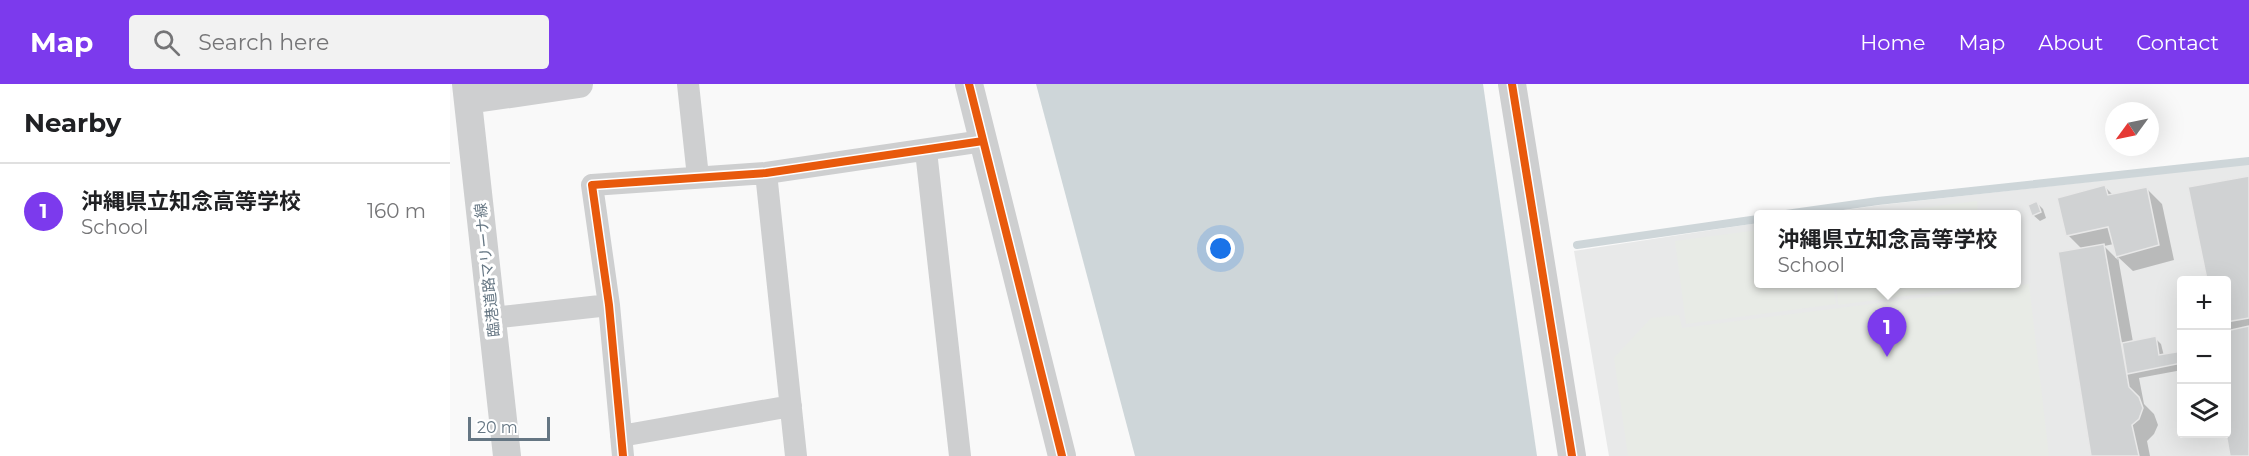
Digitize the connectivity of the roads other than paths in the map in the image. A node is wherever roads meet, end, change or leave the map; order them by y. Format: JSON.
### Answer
{"nodes":[{"id":1,"x":579,"y":84,"type":"edge"},
{"id":2,"x":688,"y":84,"type":"edge"},
{"id":3,"x":969,"y":84,"type":"edge"},
{"id":4,"x":1512,"y":84,"type":"edge"},
{"id":5,"x":467,"y":92,"type":"edge"},
{"id":6,"x":983,"y":141,"type":"junction"},
{"id":7,"x":926,"y":151,"type":"junction"},
{"id":8,"x":766,"y":172,"type":"junction"},
{"id":9,"x":698,"y":177,"type":"junction"},
{"id":10,"x":609,"y":305,"type":"junction"},
{"id":11,"x":492,"y":318,"type":"junction"},
{"id":12,"x":791,"y":406,"type":"junction"},
{"id":13,"x":622,"y":446,"type":"edge"},
{"id":14,"x":507,"y":456,"type":"edge"},
{"id":15,"x":796,"y":456,"type":"edge"},
{"id":16,"x":960,"y":456,"type":"edge"},
{"id":17,"x":1062,"y":456,"type":"edge"},
{"id":18,"x":1572,"y":456,"type":"edge"}],
"edges":[{"from":1,"to":5,"type":"street"},
{"from":2,"to":9,"type":"street"},
{"from":3,"to":6,"type":"street"},
{"from":4,"to":18,"type":"street"},
{"from":5,"to":11,"type":"street","name":"臨港道路マリーナ線"},
{"from":6,"to":7,"type":"street"},
{"from":6,"to":17,"type":"street"},
{"from":7,"to":8,"type":"street"},
{"from":7,"to":16,"type":"street"},
{"from":8,"to":9,"type":"street"},
{"from":8,"to":12,"type":"street"},
{"from":9,"to":10,"type":"street"},
{"from":10,"to":11,"type":"street"},
{"from":10,"to":13,"type":"street"},
{"from":11,"to":14,"type":"street","name":"臨港道路マリーナ線"},
{"from":12,"to":13,"type":"street"},
{"from":12,"to":15,"type":"street"}]}
